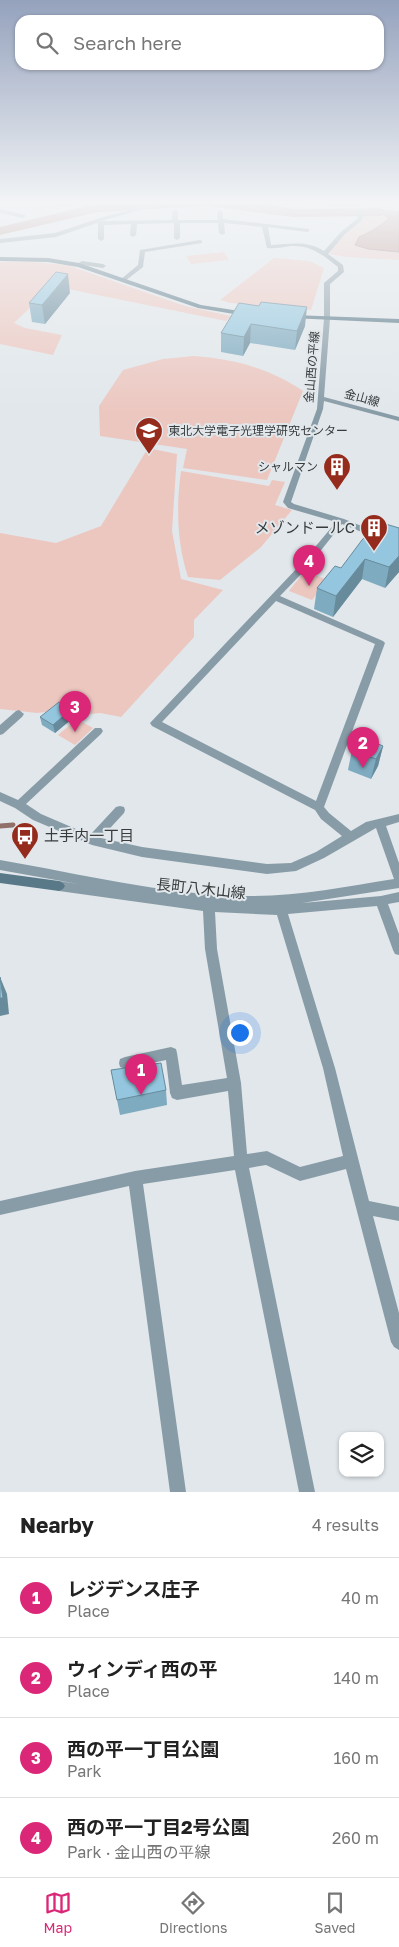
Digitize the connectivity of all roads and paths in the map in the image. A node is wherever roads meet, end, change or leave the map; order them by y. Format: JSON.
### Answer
{"nodes":[{"id":1,"x":104,"y":274,"type":"edge"},
{"id":2,"x":133,"y":274,"type":"edge"},
{"id":3,"x":339,"y":274,"type":"edge"},
{"id":4,"x":123,"y":280,"type":"junction"},
{"id":5,"x":256,"y":314,"type":"edge"},
{"id":6,"x":283,"y":316,"type":"edge"},
{"id":7,"x":327,"y":318,"type":"junction"},
{"id":8,"x":399,"y":321,"type":"edge"},
{"id":9,"x":320,"y":398,"type":"junction"},
{"id":10,"x":399,"y":419,"type":"edge"},
{"id":11,"x":341,"y":521,"type":"junction"},
{"id":12,"x":399,"y":544,"type":"edge"},
{"id":13,"x":274,"y":597,"type":"junction"},
{"id":14,"x":19,"y":714,"type":"dead end"},
{"id":15,"x":0,"y":731,"type":"edge"},
{"id":16,"x":98,"y":731,"type":"dead end"},
{"id":17,"x":0,"y":796,"type":"edge"},
{"id":18,"x":19,"y":805,"type":"junction"},
{"id":19,"x":319,"y":807,"type":"junction"},
{"id":20,"x":120,"y":810,"type":"dead end"},
{"id":21,"x":399,"y":818,"type":"edge"},
{"id":22,"x":379,"y":822,"type":"junction"},
{"id":23,"x":350,"y":837,"type":"junction"},
{"id":24,"x":92,"y":840,"type":"junction"},
{"id":25,"x":0,"y":865,"type":"edge"},
{"id":26,"x":0,"y":878,"type":"edge"},
{"id":27,"x":399,"y":878,"type":"edge"},
{"id":28,"x":399,"y":883,"type":"edge"},
{"id":29,"x":399,"y":897,"type":"edge"},
{"id":30,"x":381,"y":901,"type":"junction"},
{"id":31,"x":209,"y":907,"type":"junction"},
{"id":32,"x":281,"y":909,"type":"junction"},
{"id":33,"x":399,"y":950,"type":"edge"},
{"id":34,"x":125,"y":1063,"type":"dead end"},
{"id":35,"x":234,"y":1083,"type":"junction"},
{"id":36,"x":351,"y":1161,"type":"junction"},
{"id":37,"x":241,"y":1163,"type":"junction"},
{"id":38,"x":135,"y":1178,"type":"junction"},
{"id":39,"x":364,"y":1207,"type":"junction"},
{"id":40,"x":0,"y":1208,"type":"edge"},
{"id":41,"x":399,"y":1214,"type":"edge"},
{"id":42,"x":399,"y":1342,"type":"edge"},
{"id":43,"x":178,"y":1492,"type":"edge"},
{"id":44,"x":307,"y":1492,"type":"edge"}],
"edges":[{"from":1,"to":4,"type":"street"},
{"from":2,"to":4,"type":"street"},
{"from":3,"to":7,"type":"street","name":"金山西の平線"},
{"from":4,"to":5,"type":"street"},
{"from":6,"to":7,"type":"street"},
{"from":7,"to":8,"type":"street"},
{"from":7,"to":9,"type":"street","name":"金山西の平線"},
{"from":9,"to":10,"type":"street","name":"金山線"},
{"from":9,"to":11,"type":"street","name":"金山西の平線"},
{"from":11,"to":12,"type":"street","name":"金山西の平線"},
{"from":11,"to":13,"type":"street"},
{"from":13,"to":19,"type":"street"},
{"from":13,"to":19,"type":"street"},
{"from":14,"to":15,"type":"street"},
{"from":16,"to":18,"type":"street"},
{"from":17,"to":18,"type":"street"},
{"from":18,"to":24,"type":"street"},
{"from":19,"to":23,"type":"street"},
{"from":20,"to":24,"type":"street"},
{"from":21,"to":22,"type":"street"},
{"from":22,"to":23,"type":"street"},
{"from":22,"to":27,"type":"street"},
{"from":23,"to":24,"type":"street"},
{"from":25,"to":28,"type":"street"},
{"from":26,"to":31,"type":"street","name":"長町八木山線"},
{"from":29,"to":30,"type":"street","name":"長町八木山線"},
{"from":30,"to":32,"type":"street","name":"長町八木山線"},
{"from":30,"to":33,"type":"street"},
{"from":31,"to":32,"type":"street","name":"長町八木山線"},
{"from":31,"to":35,"type":"street"},
{"from":32,"to":36,"type":"street"},
{"from":34,"to":35,"type":"street"},
{"from":35,"to":37,"type":"street"},
{"from":36,"to":37,"type":"street"},
{"from":36,"to":39,"type":"street"},
{"from":37,"to":38,"type":"street"},
{"from":37,"to":44,"type":"street"},
{"from":38,"to":40,"type":"street"},
{"from":38,"to":43,"type":"street"},
{"from":39,"to":41,"type":"street"},
{"from":39,"to":42,"type":"street"}]}
